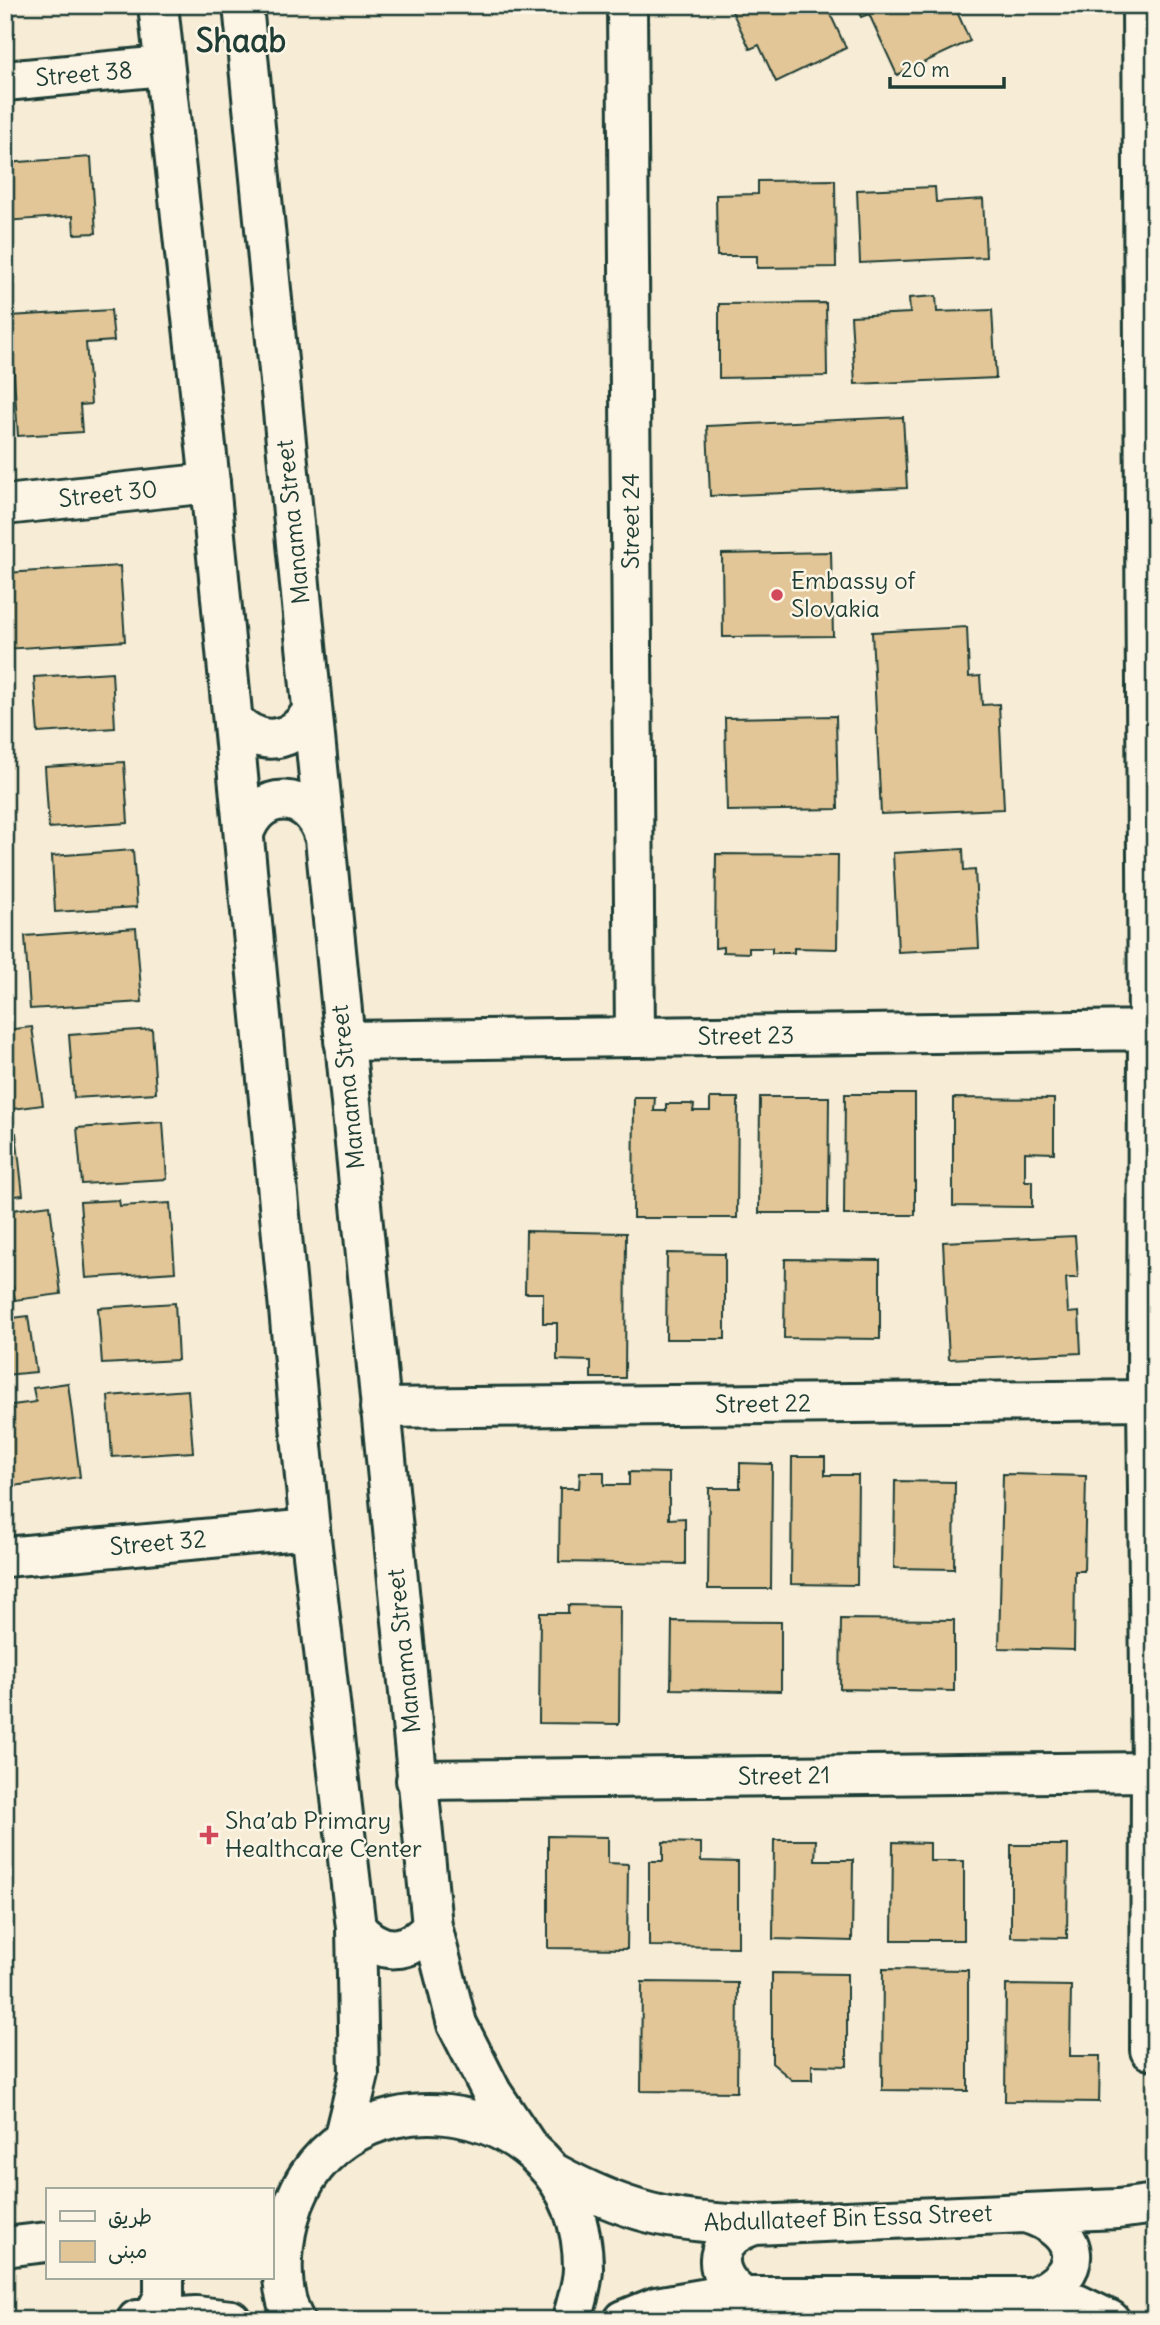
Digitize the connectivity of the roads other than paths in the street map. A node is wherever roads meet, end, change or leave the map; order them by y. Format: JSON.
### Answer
{"nodes":[{"id":1,"x":158,"y":5,"type":"edge"},
{"id":2,"x":243,"y":5,"type":"edge"},
{"id":3,"x":627,"y":5,"type":"edge"},
{"id":4,"x":1142,"y":5,"type":"edge"},
{"id":5,"x":163,"y":66,"type":"junction"},
{"id":6,"x":5,"y":81,"type":"edge"},
{"id":7,"x":210,"y":483,"type":"junction"},
{"id":8,"x":5,"y":505,"type":"edge"},
{"id":9,"x":312,"y":711,"type":"junction"},
{"id":10,"x":233,"y":720,"type":"junction"},
{"id":11,"x":244,"y":834,"type":"junction"},
{"id":12,"x":324,"y":836,"type":"junction"},
{"id":13,"x":1148,"y":1030,"type":"junction"},
{"id":14,"x":635,"y":1037,"type":"junction"},
{"id":15,"x":344,"y":1041,"type":"junction"},
{"id":16,"x":1147,"y":1400,"type":"junction"},
{"id":17,"x":380,"y":1408,"type":"junction"},
{"id":18,"x":310,"y":1529,"type":"junction"},
{"id":19,"x":5,"y":1557,"type":"edge"},
{"id":20,"x":1151,"y":1772,"type":"junction"},
{"id":21,"x":416,"y":1780,"type":"junction"},
{"id":22,"x":432,"y":1926,"type":"junction"},
{"id":23,"x":356,"y":1928,"type":"junction"},
{"id":24,"x":1150,"y":2050,"type":"dead end"},
{"id":25,"x":343,"y":2140,"type":"junction"},
{"id":26,"x":540,"y":2159,"type":"junction"},
{"id":27,"x":315,"y":2166,"type":"junction"},
{"id":28,"x":273,"y":2193,"type":"edge"},
{"id":29,"x":1155,"y":2204,"type":"edge"},
{"id":30,"x":1024,"y":2212,"type":"junction"},
{"id":31,"x":755,"y":2225,"type":"junction"},
{"id":32,"x":46,"y":2242,"type":"edge"},
{"id":33,"x":5,"y":2247,"type":"edge"},
{"id":34,"x":164,"y":2280,"type":"edge"},
{"id":35,"x":744,"y":2297,"type":"junction"},
{"id":36,"x":1032,"y":2297,"type":"junction"},
{"id":37,"x":145,"y":2319,"type":"edge"},
{"id":38,"x":231,"y":2320,"type":"edge"},
{"id":39,"x":294,"y":2320,"type":"edge"},
{"id":40,"x":572,"y":2320,"type":"edge"},
{"id":41,"x":624,"y":2320,"type":"edge"},
{"id":42,"x":1110,"y":2320,"type":"edge"}],
"edges":[{"from":1,"to":5,"type":"street"},
{"from":2,"to":9,"type":"street","name":"Manama Street"},
{"from":3,"to":14,"type":"street","name":"Street 24"},
{"from":4,"to":13,"type":"street"},
{"from":5,"to":6,"type":"street","name":"Street 38"},
{"from":5,"to":7,"type":"street"},
{"from":7,"to":8,"type":"street","name":"Street 30"},
{"from":7,"to":10,"type":"street"},
{"from":9,"to":10,"type":"street"},
{"from":9,"to":12,"type":"street","name":"Manama Street"},
{"from":10,"to":11,"type":"street"},
{"from":11,"to":12,"type":"street"},
{"from":11,"to":18,"type":"street"},
{"from":12,"to":15,"type":"street","name":"Manama Street"},
{"from":13,"to":14,"type":"street","name":"Street 23"},
{"from":13,"to":16,"type":"street"},
{"from":14,"to":15,"type":"street","name":"Street 23"},
{"from":15,"to":17,"type":"street","name":"Manama Street"},
{"from":16,"to":17,"type":"street","name":"Street 22"},
{"from":16,"to":20,"type":"street"},
{"from":17,"to":21,"type":"street","name":"Manama Street"},
{"from":18,"to":19,"type":"street","name":"Street 32"},
{"from":18,"to":23,"type":"street"},
{"from":20,"to":21,"type":"street","name":"Street 21"},
{"from":20,"to":24,"type":"street"},
{"from":21,"to":22,"type":"street","name":"Manama Street"},
{"from":22,"to":23,"type":"street"},
{"from":22,"to":26,"type":"street","name":"Manama Street"},
{"from":23,"to":25,"type":"street"},
{"from":25,"to":26,"type":"street","name":"Abdullateef Bin Essa Street"},
{"from":25,"to":27,"type":"street","name":"Abdullateef Bin Essa Street"},
{"from":26,"to":31,"type":"street","name":"Abdullateef Bin Essa Street"},
{"from":26,"to":40,"type":"street","name":"Manama Street"},
{"from":27,"to":28,"type":"street"},
{"from":27,"to":39,"type":"street"},
{"from":29,"to":30,"type":"street","name":"Abdullateef Bin Essa Street"},
{"from":30,"to":31,"type":"street","name":"Abdullateef Bin Essa Street"},
{"from":30,"to":36,"type":"street"},
{"from":31,"to":35,"type":"street"},
{"from":32,"to":33,"type":"street"},
{"from":34,"to":37,"type":"street"},
{"from":35,"to":36,"type":"street"},
{"from":35,"to":41,"type":"street"},
{"from":36,"to":42,"type":"street"},
{"from":37,"to":38,"type":"street"}]}
